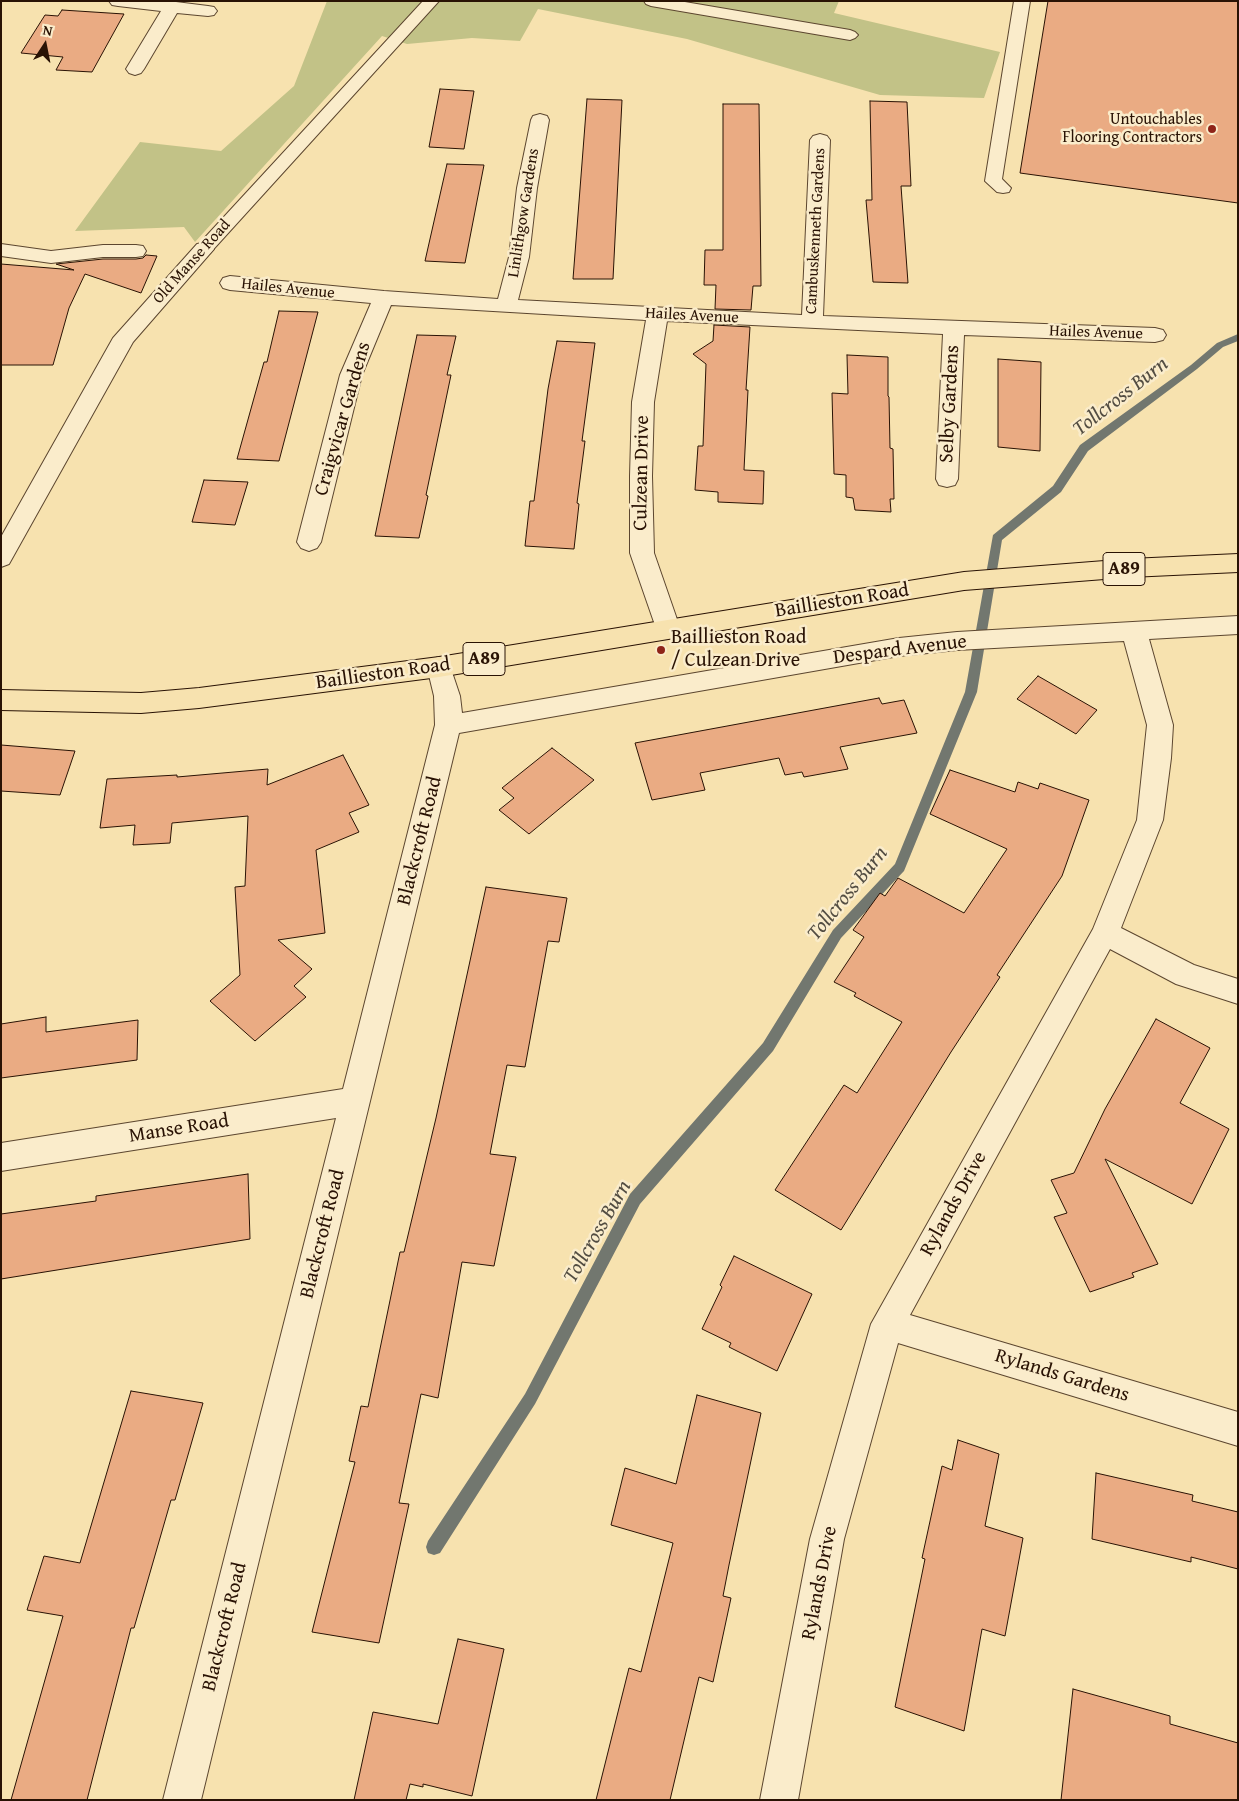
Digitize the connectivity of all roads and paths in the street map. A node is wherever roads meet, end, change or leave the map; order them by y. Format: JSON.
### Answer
{"nodes":[{"id":1,"x":118,"y":1,"type":"edge"},
{"id":2,"x":432,"y":1,"type":"edge"},
{"id":3,"x":652,"y":1,"type":"edge"},
{"id":4,"x":1022,"y":1,"type":"edge"},
{"id":5,"x":172,"y":7,"type":"junction"},
{"id":6,"x":208,"y":11,"type":"dead end"},
{"id":7,"x":850,"y":35,"type":"dead end"},
{"id":8,"x":135,"y":69,"type":"dead end"},
{"id":9,"x":540,"y":120,"type":"dead end"},
{"id":10,"x":820,"y":140,"type":"dead end"},
{"id":11,"x":1003,"y":188,"type":"dead end"},
{"id":12,"x":204,"y":249,"type":"joint"},
{"id":13,"x":1,"y":250,"type":"edge"},
{"id":14,"x":136,"y":251,"type":"dead end"},
{"id":15,"x":230,"y":283,"type":"dead end"},
{"id":16,"x":384,"y":298,"type":"junction"},
{"id":17,"x":506,"y":306,"type":"junction"},
{"id":18,"x":657,"y":315,"type":"junction"},
{"id":19,"x":812,"y":322,"type":"junction"},
{"id":20,"x":954,"y":328,"type":"junction"},
{"id":21,"x":1155,"y":335,"type":"dead end"},
{"id":22,"x":947,"y":479,"type":"dead end"},
{"id":23,"x":309,"y":542,"type":"dead end"},
{"id":24,"x":1,"y":558,"type":"edge"},
{"id":25,"x":1238,"y":563,"type":"edge"},
{"id":26,"x":1238,"y":625,"type":"edge"},
{"id":27,"x":668,"y":628,"type":"junction"},
{"id":28,"x":1134,"y":630,"type":"junction"},
{"id":29,"x":439,"y":667,"type":"junction"},
{"id":30,"x":1,"y":700,"type":"edge"},
{"id":31,"x":448,"y":725,"type":"junction"},
{"id":32,"x":1105,"y":933,"type":"junction"},
{"id":33,"x":1238,"y":992,"type":"edge"},
{"id":34,"x":356,"y":1101,"type":"junction"},
{"id":35,"x":1,"y":1157,"type":"edge"},
{"id":36,"x":887,"y":1324,"type":"junction"},
{"id":37,"x":1238,"y":1429,"type":"edge"},
{"id":38,"x":182,"y":1800,"type":"edge"},
{"id":39,"x":779,"y":1800,"type":"edge"}],
"edges":[{"from":1,"to":5,"type":"street"},
{"from":2,"to":12,"type":"lane","name":"Old Manse Road"},
{"from":3,"to":7,"type":"lane"},
{"from":4,"to":11,"type":"lane"},
{"from":5,"to":6,"type":"street"},
{"from":5,"to":8,"type":"street"},
{"from":9,"to":17,"type":"street","name":"Linlithgow Gardens"},
{"from":10,"to":19,"type":"street","name":"Cambuskenneth Gardens"},
{"from":12,"to":24,"type":"street","name":"Old Manse Road"},
{"from":13,"to":14,"type":"street"},
{"from":15,"to":16,"type":"street","name":"Hailes Avenue"},
{"from":16,"to":17,"type":"street","name":"Hailes Avenue"},
{"from":16,"to":23,"type":"street","name":"Craigvicar Gardens"},
{"from":17,"to":18,"type":"street","name":"Hailes Avenue"},
{"from":18,"to":19,"type":"street","name":"Hailes Avenue"},
{"from":18,"to":27,"type":"street","name":"Culzean Drive"},
{"from":19,"to":20,"type":"street","name":"Hailes Avenue"},
{"from":20,"to":21,"type":"street","name":"Hailes Avenue"},
{"from":20,"to":22,"type":"street","name":"Selby Gardens"},
{"from":25,"to":27,"type":"main road","name":"Baillieston Road","number":"A89"},
{"from":26,"to":28,"type":"street","name":"Despard Avenue"},
{"from":27,"to":29,"type":"main road","name":"Baillieston Road","number":"A89"},
{"from":28,"to":31,"type":"street","name":"Despard Avenue"},
{"from":28,"to":32,"type":"street","name":"Rylands Drive"},
{"from":29,"to":30,"type":"main road","name":"Baillieston Road","number":"A89"},
{"from":29,"to":31,"type":"street","name":"Blackcroft Road"},
{"from":31,"to":34,"type":"street","name":"Blackcroft Road"},
{"from":32,"to":33,"type":"street"},
{"from":32,"to":36,"type":"street","name":"Rylands Drive"},
{"from":34,"to":35,"type":"street","name":"Manse Road"},
{"from":34,"to":38,"type":"street","name":"Blackcroft Road"},
{"from":36,"to":37,"type":"street","name":"Rylands Gardens"},
{"from":36,"to":39,"type":"street","name":"Rylands Drive"}]}
